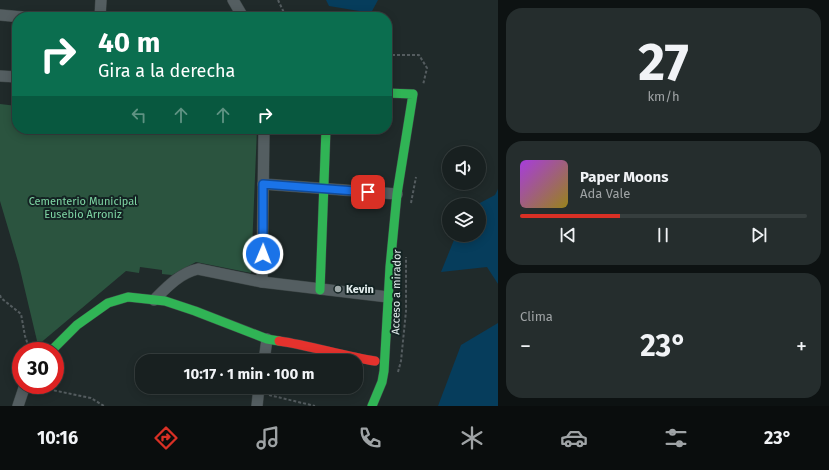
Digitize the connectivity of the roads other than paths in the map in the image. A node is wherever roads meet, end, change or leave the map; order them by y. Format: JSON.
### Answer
{"nodes":[{"id":1,"x":101,"y":0,"type":"edge"},
{"id":2,"x":233,"y":0,"type":"edge"},
{"id":3,"x":100,"y":12,"type":"edge"},
{"id":4,"x":240,"y":12,"type":"edge"},
{"id":5,"x":0,"y":15,"type":"edge"},
{"id":6,"x":12,"y":16,"type":"edge"},
{"id":7,"x":0,"y":76,"type":"edge"},
{"id":8,"x":12,"y":77,"type":"edge"},
{"id":9,"x":392,"y":93,"type":"edge"},
{"id":10,"x":264,"y":134,"type":"edge"},
{"id":11,"x":326,"y":134,"type":"edge"},
{"id":12,"x":263,"y":184,"type":"junction"},
{"id":13,"x":325,"y":188,"type":"junction"},
{"id":14,"x":397,"y":194,"type":"junction"},
{"id":15,"x":262,"y":282,"type":"junction"},
{"id":16,"x":320,"y":290,"type":"junction"},
{"id":17,"x":388,"y":297,"type":"junction"},
{"id":18,"x":154,"y":300,"type":"junction"},
{"id":19,"x":267,"y":339,"type":"junction"},
{"id":20,"x":60,"y":342,"type":"edge"},
{"id":21,"x":265,"y":354,"type":"edge"},
{"id":22,"x":375,"y":361,"type":"dead end"},
{"id":23,"x":22,"y":394,"type":"edge"},
{"id":24,"x":258,"y":394,"type":"edge"},
{"id":25,"x":18,"y":406,"type":"edge"},
{"id":26,"x":257,"y":406,"type":"edge"},
{"id":27,"x":372,"y":406,"type":"edge"}],
"edges":[{"from":1,"to":3,"type":"street"},
{"from":2,"to":4,"type":"street"},
{"from":5,"to":6,"type":"street"},
{"from":7,"to":8,"type":"street"},
{"from":9,"to":14,"type":"street"},
{"from":10,"to":12,"type":"street"},
{"from":11,"to":13,"type":"street"},
{"from":12,"to":13,"type":"street"},
{"from":12,"to":15,"type":"street"},
{"from":13,"to":14,"type":"street"},
{"from":13,"to":16,"type":"street"},
{"from":14,"to":17,"type":"street"},
{"from":15,"to":16,"type":"street"},
{"from":15,"to":18,"type":"street"},
{"from":16,"to":17,"type":"street"},
{"from":17,"to":27,"type":"street"},
{"from":18,"to":19,"type":"street"},
{"from":18,"to":20,"type":"street"},
{"from":19,"to":21,"type":"street"},
{"from":19,"to":22,"type":"street"},
{"from":23,"to":25,"type":"street"},
{"from":24,"to":26,"type":"street"}]}
